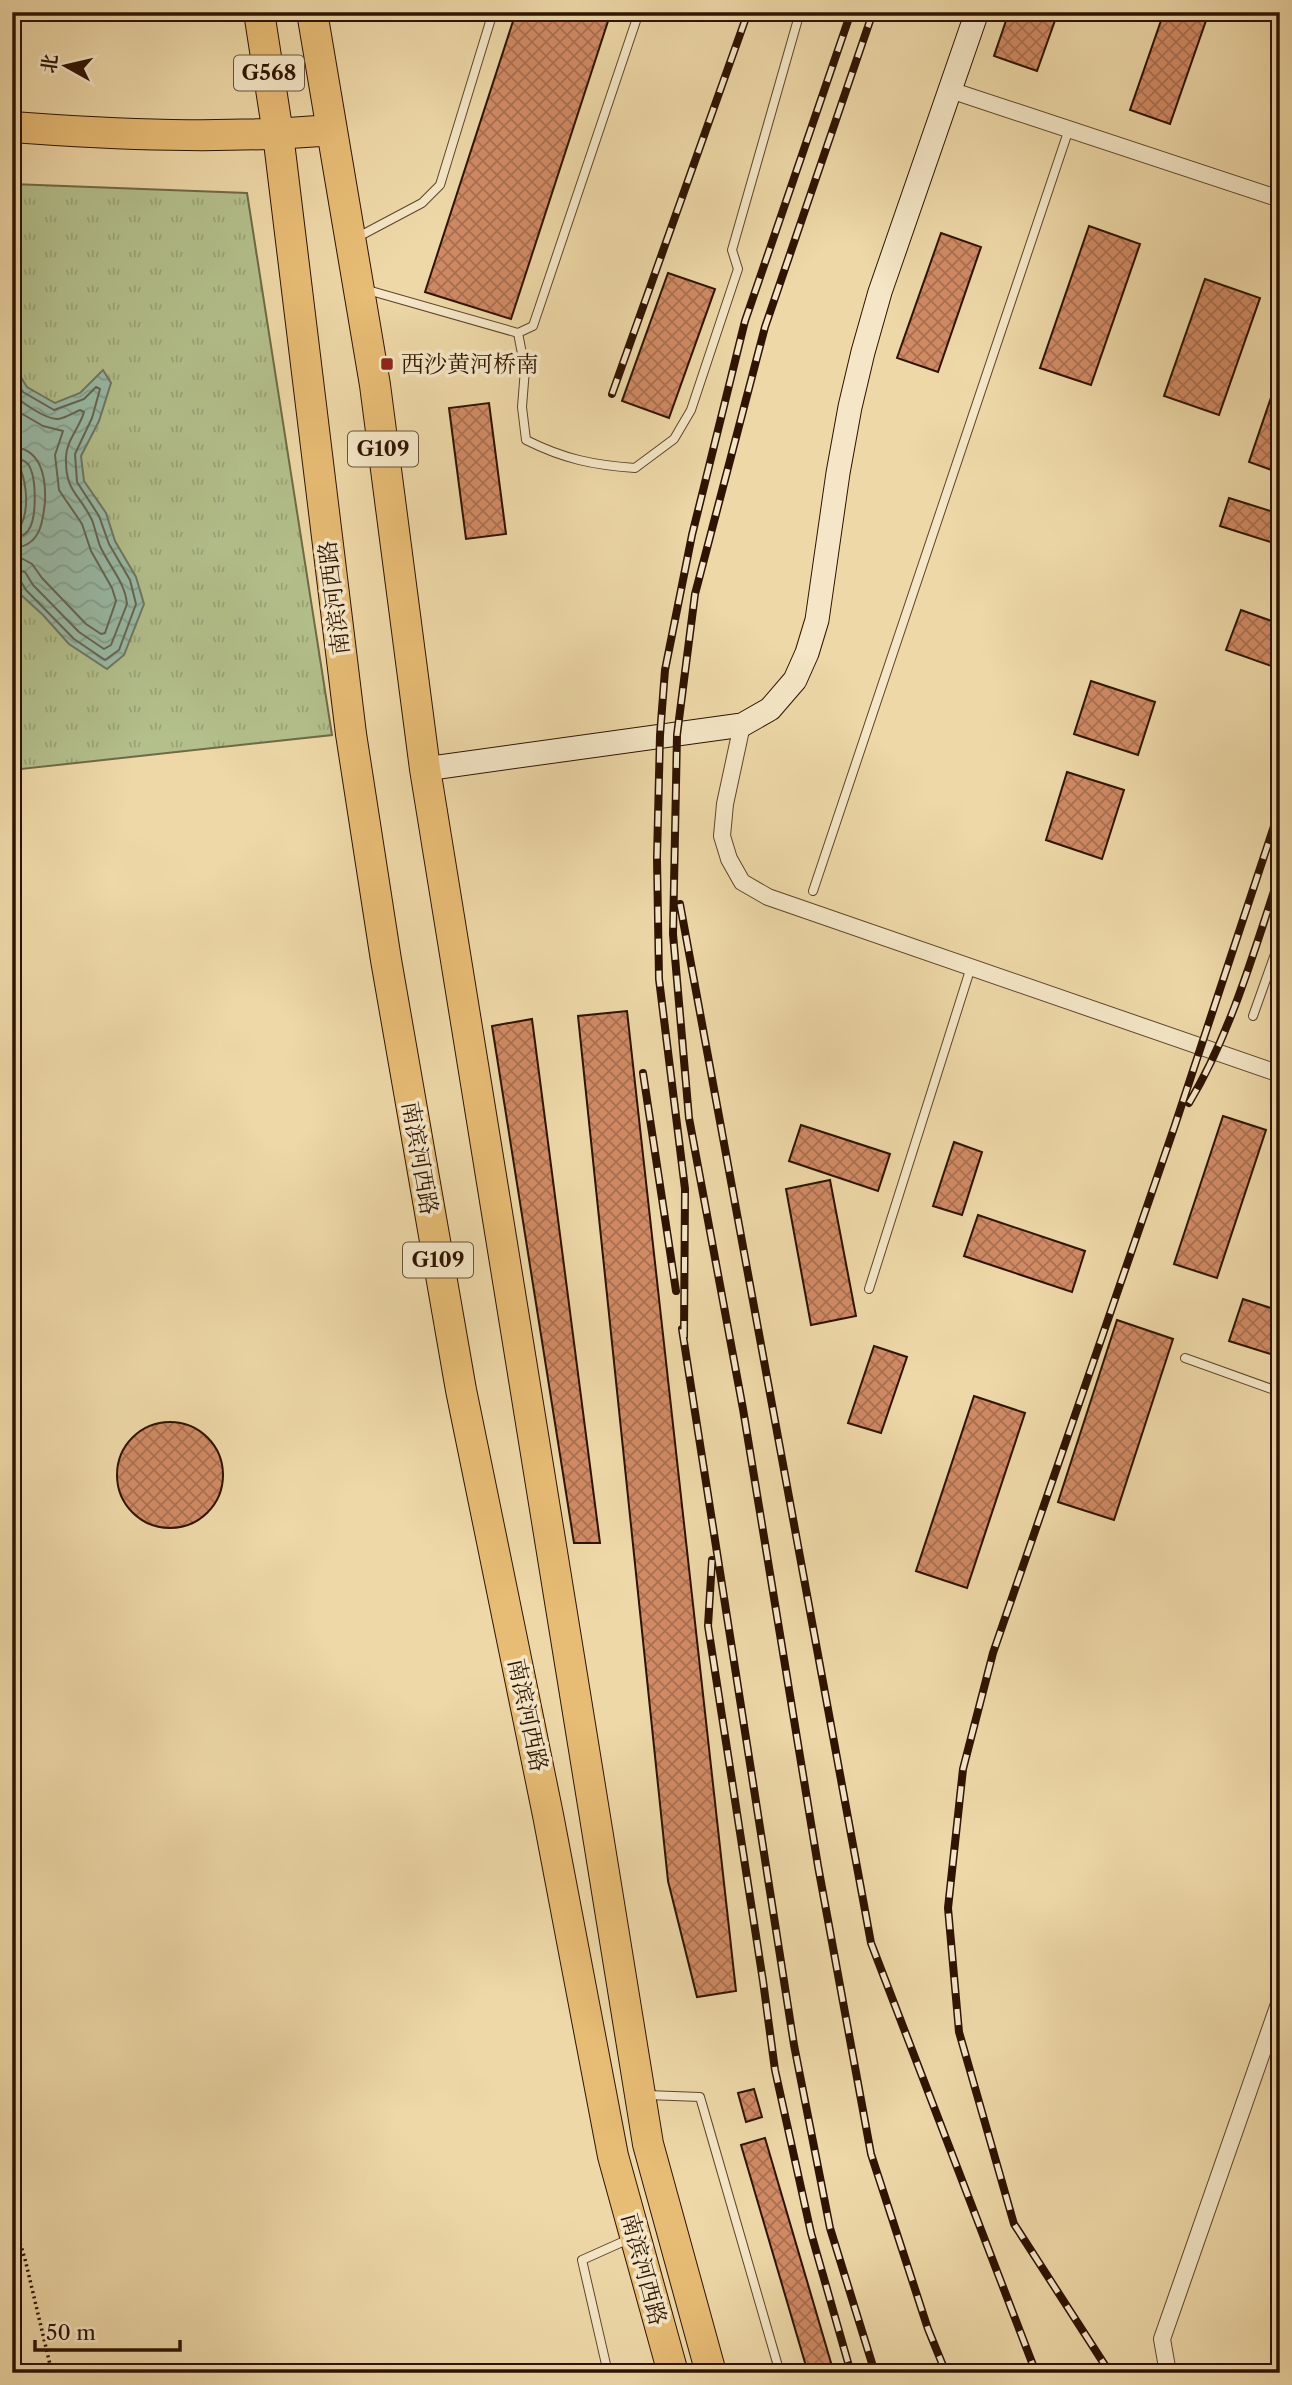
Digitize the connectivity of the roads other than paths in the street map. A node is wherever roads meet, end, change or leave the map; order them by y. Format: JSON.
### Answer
{"nodes":[{"id":1,"x":259,"y":12,"type":"edge"},
{"id":2,"x":312,"y":12,"type":"edge"},
{"id":3,"x":493,"y":12,"type":"edge"},
{"id":4,"x":639,"y":12,"type":"edge"},
{"id":5,"x":800,"y":12,"type":"edge"},
{"id":6,"x":977,"y":12,"type":"edge"},
{"id":7,"x":950,"y":90,"type":"junction"},
{"id":8,"x":12,"y":127,"type":"edge"},
{"id":9,"x":1069,"y":129,"type":"junction"},
{"id":10,"x":332,"y":130,"type":"junction"},
{"id":11,"x":278,"y":134,"type":"junction"},
{"id":12,"x":1280,"y":199,"type":"edge"},
{"id":13,"x":351,"y":241,"type":"junction"},
{"id":14,"x":358,"y":288,"type":"junction"},
{"id":15,"x":518,"y":332,"type":"junction"},
{"id":16,"x":742,"y":725,"type":"junction"},
{"id":17,"x":425,"y":769,"type":"junction"},
{"id":18,"x":813,"y":891,"type":"dead end"},
{"id":19,"x":1280,"y":940,"type":"edge"},
{"id":20,"x":971,"y":967,"type":"junction"},
{"id":21,"x":1253,"y":1016,"type":"dead end"},
{"id":22,"x":1280,"y":1074,"type":"edge"},
{"id":23,"x":870,"y":1289,"type":"dead end"},
{"id":24,"x":1185,"y":1358,"type":"dead end"},
{"id":25,"x":1280,"y":1392,"type":"edge"},
{"id":26,"x":1280,"y":2001,"type":"edge"},
{"id":27,"x":641,"y":2095,"type":"junction"},
{"id":28,"x":631,"y":2150,"type":"junction"},
{"id":29,"x":635,"y":2236,"type":"junction"},
{"id":30,"x":608,"y":2373,"type":"edge"},
{"id":31,"x":673,"y":2373,"type":"edge"},
{"id":32,"x":711,"y":2373,"type":"edge"},
{"id":33,"x":780,"y":2373,"type":"edge"},
{"id":34,"x":1168,"y":2373,"type":"edge"}],
"edges":[{"from":1,"to":11,"type":"highway","name":"南滨河西路","number":"G568"},
{"from":2,"to":10,"type":"highway","number":"G568"},
{"from":3,"to":13,"type":"lane"},
{"from":4,"to":15,"type":"lane"},
{"from":5,"to":15,"type":"lane"},
{"from":6,"to":7,"type":"street"},
{"from":7,"to":9,"type":"street"},
{"from":7,"to":16,"type":"street"},
{"from":8,"to":11,"type":"highway"},
{"from":9,"to":12,"type":"street"},
{"from":9,"to":18,"type":"lane"},
{"from":10,"to":11,"type":"highway"},
{"from":10,"to":13,"type":"highway","number":"G109"},
{"from":11,"to":28,"type":"highway","name":"南滨河西路","number":"G109"},
{"from":13,"to":14,"type":"highway","number":"G109"},
{"from":14,"to":15,"type":"lane"},
{"from":14,"to":17,"type":"highway","number":"G109"},
{"from":16,"to":17,"type":"street"},
{"from":16,"to":20,"type":"street"},
{"from":17,"to":27,"type":"highway","name":"南滨河西路","number":"G109"},
{"from":19,"to":21,"type":"lane"},
{"from":20,"to":22,"type":"street"},
{"from":20,"to":23,"type":"lane"},
{"from":24,"to":25,"type":"lane"},
{"from":26,"to":34,"type":"street"},
{"from":27,"to":28,"type":"highway","name":"南滨河西路","number":"G109"},
{"from":27,"to":33,"type":"lane"},
{"from":28,"to":29,"type":"highway","name":"南滨河西路","number":"G109"},
{"from":28,"to":32,"type":"highway","name":"南滨河西路","number":"G109"},
{"from":29,"to":30,"type":"lane"},
{"from":29,"to":31,"type":"highway","name":"南滨河西路","number":"G109"}]}
